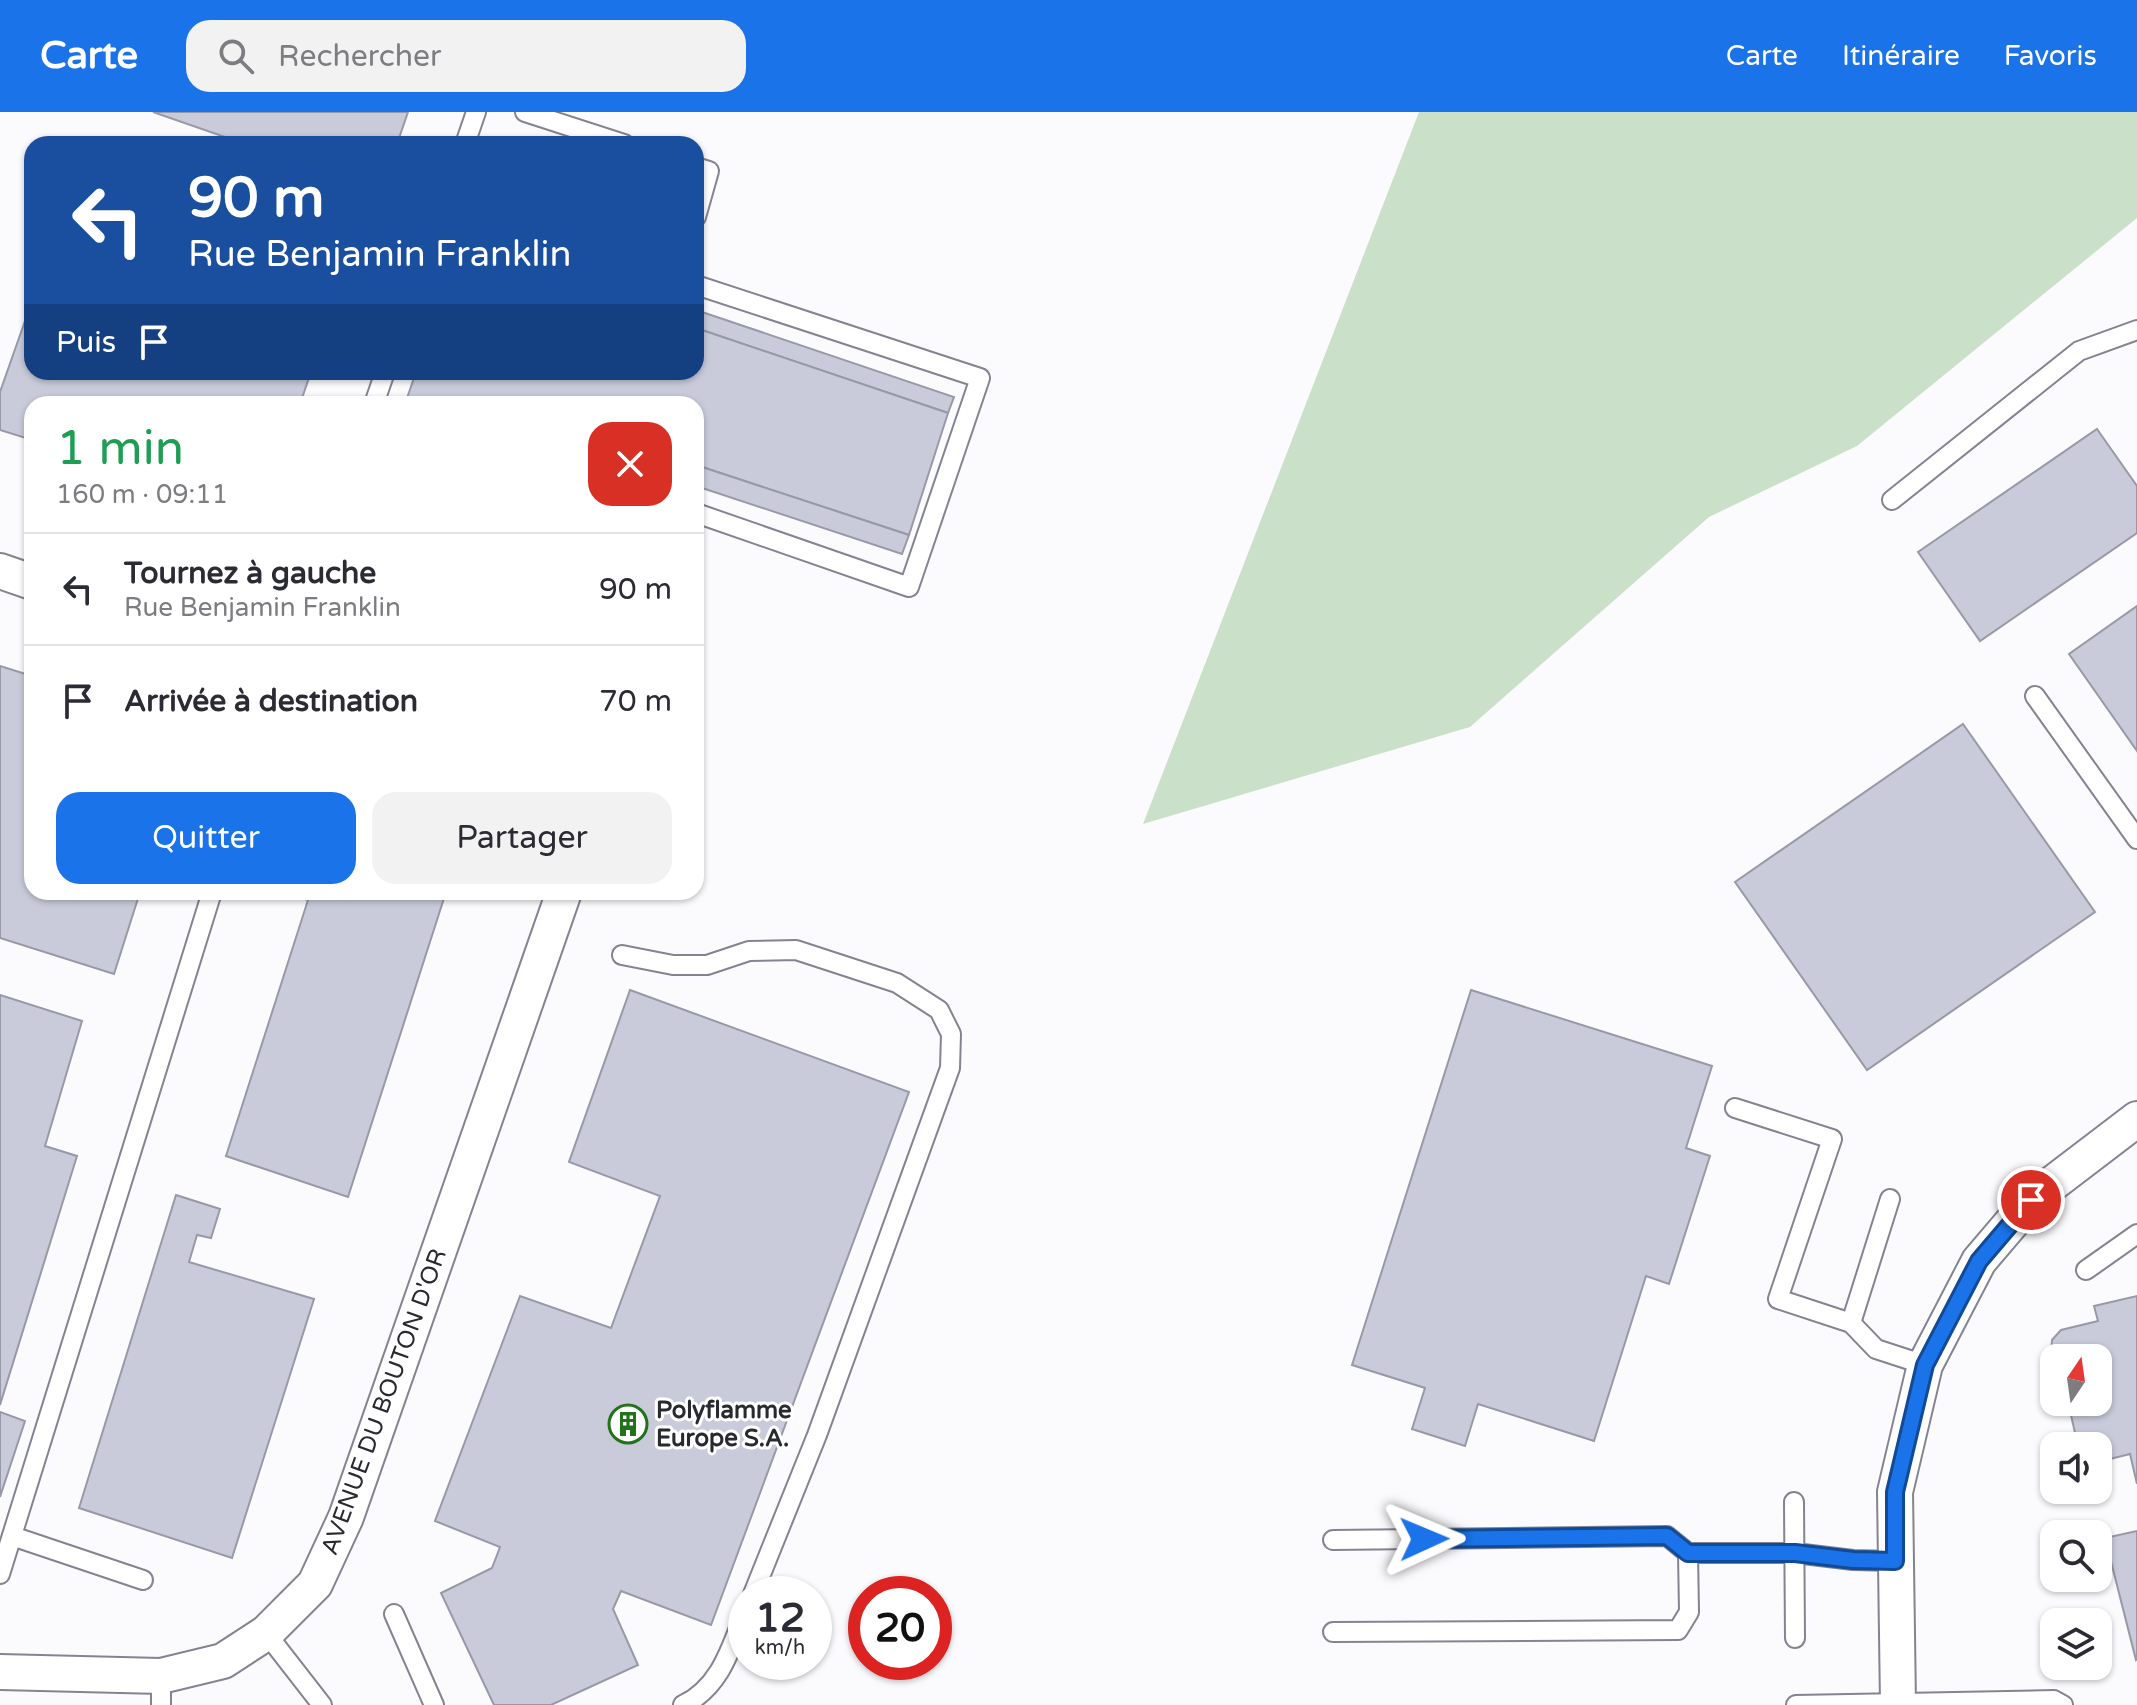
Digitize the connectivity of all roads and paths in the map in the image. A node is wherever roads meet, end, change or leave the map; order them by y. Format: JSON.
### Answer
{"nodes":[{"id":1,"x":476,"y":112,"type":"edge"},
{"id":2,"x":525,"y":112,"type":"edge"},
{"id":3,"x":468,"y":136,"type":"edge"},
{"id":4,"x":599,"y":136,"type":"edge"},
{"id":5,"x":704,"y":169,"type":"edge"},
{"id":6,"x":704,"y":189,"type":"edge"},
{"id":7,"x":704,"y":288,"type":"edge"},
{"id":8,"x":2137,"y":330,"type":"edge"},
{"id":9,"x":1892,"y":500,"type":"dead end"},
{"id":10,"x":704,"y":516,"type":"edge"},
{"id":11,"x":2035,"y":696,"type":"dead end"},
{"id":12,"x":2137,"y":839,"type":"edge"},
{"id":13,"x":210,"y":900,"type":"edge"},
{"id":14,"x":561,"y":900,"type":"edge"},
{"id":15,"x":622,"y":955,"type":"dead end"},
{"id":16,"x":1735,"y":1108,"type":"dead end"},
{"id":17,"x":2137,"y":1119,"type":"edge"},
{"id":18,"x":1890,"y":1199,"type":"dead end"},
{"id":19,"x":2137,"y":1234,"type":"edge"},
{"id":20,"x":2086,"y":1270,"type":"dead end"},
{"id":21,"x":1851,"y":1323,"type":"junction"},
{"id":22,"x":1925,"y":1365,"type":"junction"},
{"id":23,"x":1794,"y":1502,"type":"dead end"},
{"id":24,"x":12,"y":1536,"type":"junction"},
{"id":25,"x":1333,"y":1540,"type":"dead end"},
{"id":26,"x":1688,"y":1553,"type":"junction"},
{"id":27,"x":1795,"y":1553,"type":"junction"},
{"id":28,"x":1895,"y":1561,"type":"junction"},
{"id":29,"x":0,"y":1574,"type":"edge"},
{"id":30,"x":760,"y":1576,"type":"edge"},
{"id":31,"x":143,"y":1580,"type":"dead end"},
{"id":32,"x":394,"y":1614,"type":"dead end"},
{"id":33,"x":1333,"y":1632,"type":"dead end"},
{"id":34,"x":266,"y":1633,"type":"junction"},
{"id":35,"x":1795,"y":1638,"type":"dead end"},
{"id":36,"x":728,"y":1653,"type":"edge"},
{"id":37,"x":0,"y":1672,"type":"edge"},
{"id":38,"x":161,"y":1690,"type":"edge"},
{"id":39,"x":1994,"y":1704,"type":"edge"},
{"id":40,"x":322,"y":1705,"type":"edge"},
{"id":41,"x":434,"y":1705,"type":"edge"},
{"id":42,"x":683,"y":1705,"type":"edge"},
{"id":43,"x":1796,"y":1705,"type":"edge"},
{"id":44,"x":1898,"y":1705,"type":"edge"},
{"id":45,"x":2063,"y":1705,"type":"edge"}],
"edges":[{"from":1,"to":3,"type":"lane"},
{"from":2,"to":4,"type":"lane"},
{"from":5,"to":6,"type":"lane"},
{"from":7,"to":10,"type":"lane"},
{"from":8,"to":9,"type":"lane"},
{"from":11,"to":12,"type":"lane"},
{"from":13,"to":24,"type":"lane"},
{"from":14,"to":34,"type":"street","name":"AVENUE DU BOUTON D'OR"},
{"from":15,"to":30,"type":"lane"},
{"from":16,"to":21,"type":"lane"},
{"from":17,"to":22,"type":"street"},
{"from":18,"to":21,"type":"lane"},
{"from":19,"to":20,"type":"lane"},
{"from":21,"to":22,"type":"lane"},
{"from":22,"to":28,"type":"street"},
{"from":23,"to":27,"type":"lane"},
{"from":24,"to":29,"type":"lane"},
{"from":24,"to":31,"type":"lane"},
{"from":25,"to":26,"type":"lane"},
{"from":26,"to":27,"type":"lane"},
{"from":26,"to":33,"type":"lane"},
{"from":27,"to":28,"type":"lane"},
{"from":27,"to":35,"type":"lane"},
{"from":28,"to":44,"type":"street"},
{"from":32,"to":41,"type":"lane"},
{"from":34,"to":38,"type":"street","name":"AVENUE DU BOUTON D'OR"},
{"from":34,"to":40,"type":"lane"},
{"from":36,"to":42,"type":"lane"},
{"from":37,"to":38,"type":"street","name":"AVENUE DU BOUTON D'OR"},
{"from":39,"to":44,"type":"lane"},
{"from":39,"to":45,"type":"lane"},
{"from":43,"to":44,"type":"lane"}]}
